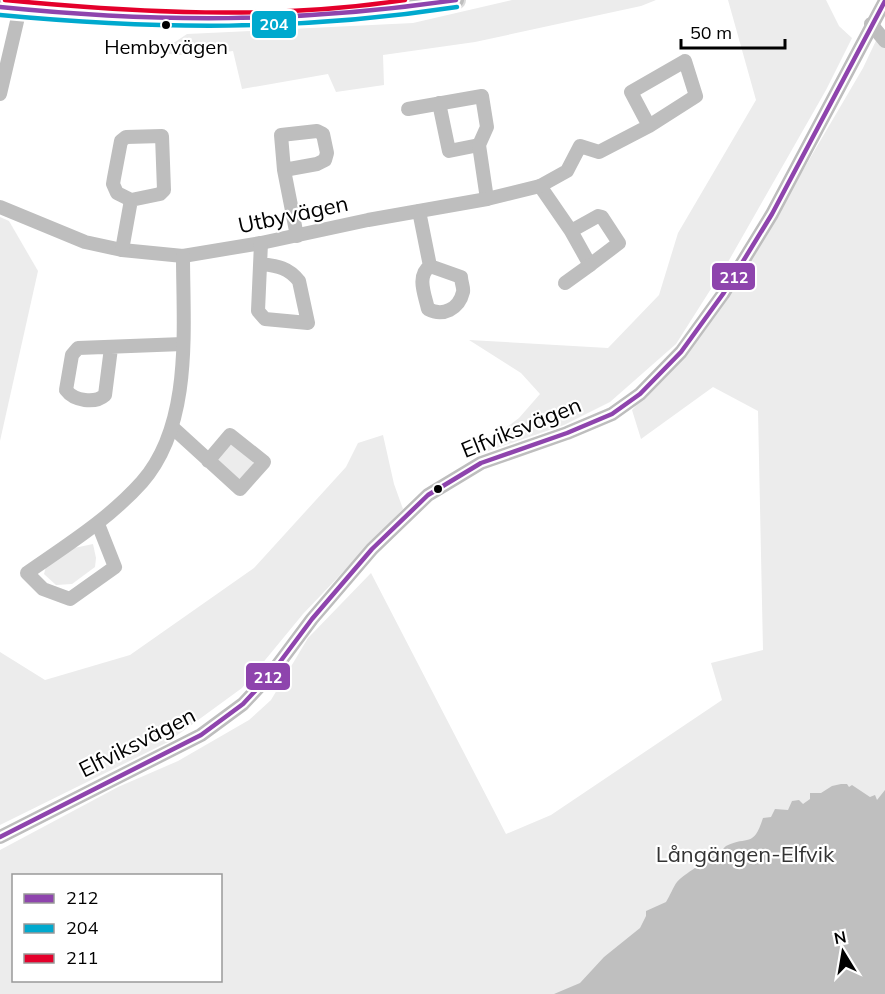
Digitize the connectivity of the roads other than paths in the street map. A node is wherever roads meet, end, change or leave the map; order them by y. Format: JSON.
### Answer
{"nodes":[{"id":1,"x":456,"y":0,"type":"edge"},
{"id":2,"x":885,"y":2,"type":"edge"},
{"id":3,"x":22,"y":5,"type":"edge"},
{"id":4,"x":0,"y":7,"type":"edge"},
{"id":5,"x":872,"y":24,"type":"junction"},
{"id":6,"x":885,"y":41,"type":"edge"},
{"id":7,"x":0,"y":94,"type":"edge"},
{"id":8,"x":439,"y":104,"type":"junction"},
{"id":9,"x":408,"y":110,"type":"dead end"},
{"id":10,"x":649,"y":126,"type":"junction"},
{"id":11,"x":479,"y":145,"type":"junction"},
{"id":12,"x":284,"y":170,"type":"dead end"},
{"id":13,"x":540,"y":186,"type":"junction"},
{"id":14,"x":487,"y":199,"type":"junction"},
{"id":15,"x":131,"y":200,"type":"junction"},
{"id":16,"x":0,"y":207,"type":"edge"},
{"id":17,"x":420,"y":211,"type":"junction"},
{"id":18,"x":571,"y":231,"type":"junction"},
{"id":19,"x":297,"y":236,"type":"junction"},
{"id":20,"x":261,"y":243,"type":"junction"},
{"id":21,"x":122,"y":250,"type":"junction"},
{"id":22,"x":183,"y":256,"type":"junction"},
{"id":23,"x":261,"y":264,"type":"junction"},
{"id":24,"x":590,"y":265,"type":"junction"},
{"id":25,"x":430,"y":266,"type":"dead end"},
{"id":26,"x":565,"y":283,"type":"dead end"},
{"id":27,"x":183,"y":344,"type":"junction"},
{"id":28,"x":111,"y":348,"type":"junction"},
{"id":29,"x":172,"y":427,"type":"junction"},
{"id":30,"x":208,"y":461,"type":"dead end"},
{"id":31,"x":98,"y":524,"type":"junction"},
{"id":32,"x":0,"y":837,"type":"edge"}],
"edges":[{"from":1,"to":3,"type":"main road"},
{"from":2,"to":5,"type":"street","name":"Elfviksvägen"},
{"from":3,"to":4,"type":"main road"},
{"from":3,"to":7,"type":"street"},
{"from":5,"to":6,"type":"street"},
{"from":5,"to":32,"type":"street","name":"Elfviksvägen"},
{"from":8,"to":9,"type":"street"},
{"from":8,"to":11,"type":"street"},
{"from":8,"to":11,"type":"street"},
{"from":10,"to":10,"type":"street"},
{"from":10,"to":13,"type":"street","name":"Utbyvägen"},
{"from":11,"to":14,"type":"street"},
{"from":12,"to":19,"type":"street"},
{"from":13,"to":14,"type":"street","name":"Utbyvägen"},
{"from":13,"to":18,"type":"street"},
{"from":14,"to":17,"type":"street","name":"Utbyvägen"},
{"from":15,"to":15,"type":"street"},
{"from":15,"to":21,"type":"street"},
{"from":16,"to":21,"type":"street","name":"Utbyvägen"},
{"from":17,"to":19,"type":"street","name":"Utbyvägen"},
{"from":17,"to":25,"type":"street"},
{"from":18,"to":24,"type":"street"},
{"from":18,"to":24,"type":"street"},
{"from":19,"to":20,"type":"street","name":"Utbyvägen"},
{"from":20,"to":22,"type":"street","name":"Utbyvägen"},
{"from":20,"to":23,"type":"street"},
{"from":21,"to":22,"type":"street","name":"Utbyvägen"},
{"from":22,"to":27,"type":"street"},
{"from":23,"to":23,"type":"street"},
{"from":24,"to":26,"type":"street"},
{"from":27,"to":28,"type":"street"},
{"from":27,"to":29,"type":"street"},
{"from":28,"to":28,"type":"street"},
{"from":29,"to":30,"type":"street"},
{"from":29,"to":31,"type":"street"},
{"from":31,"to":31,"type":"street"}]}
